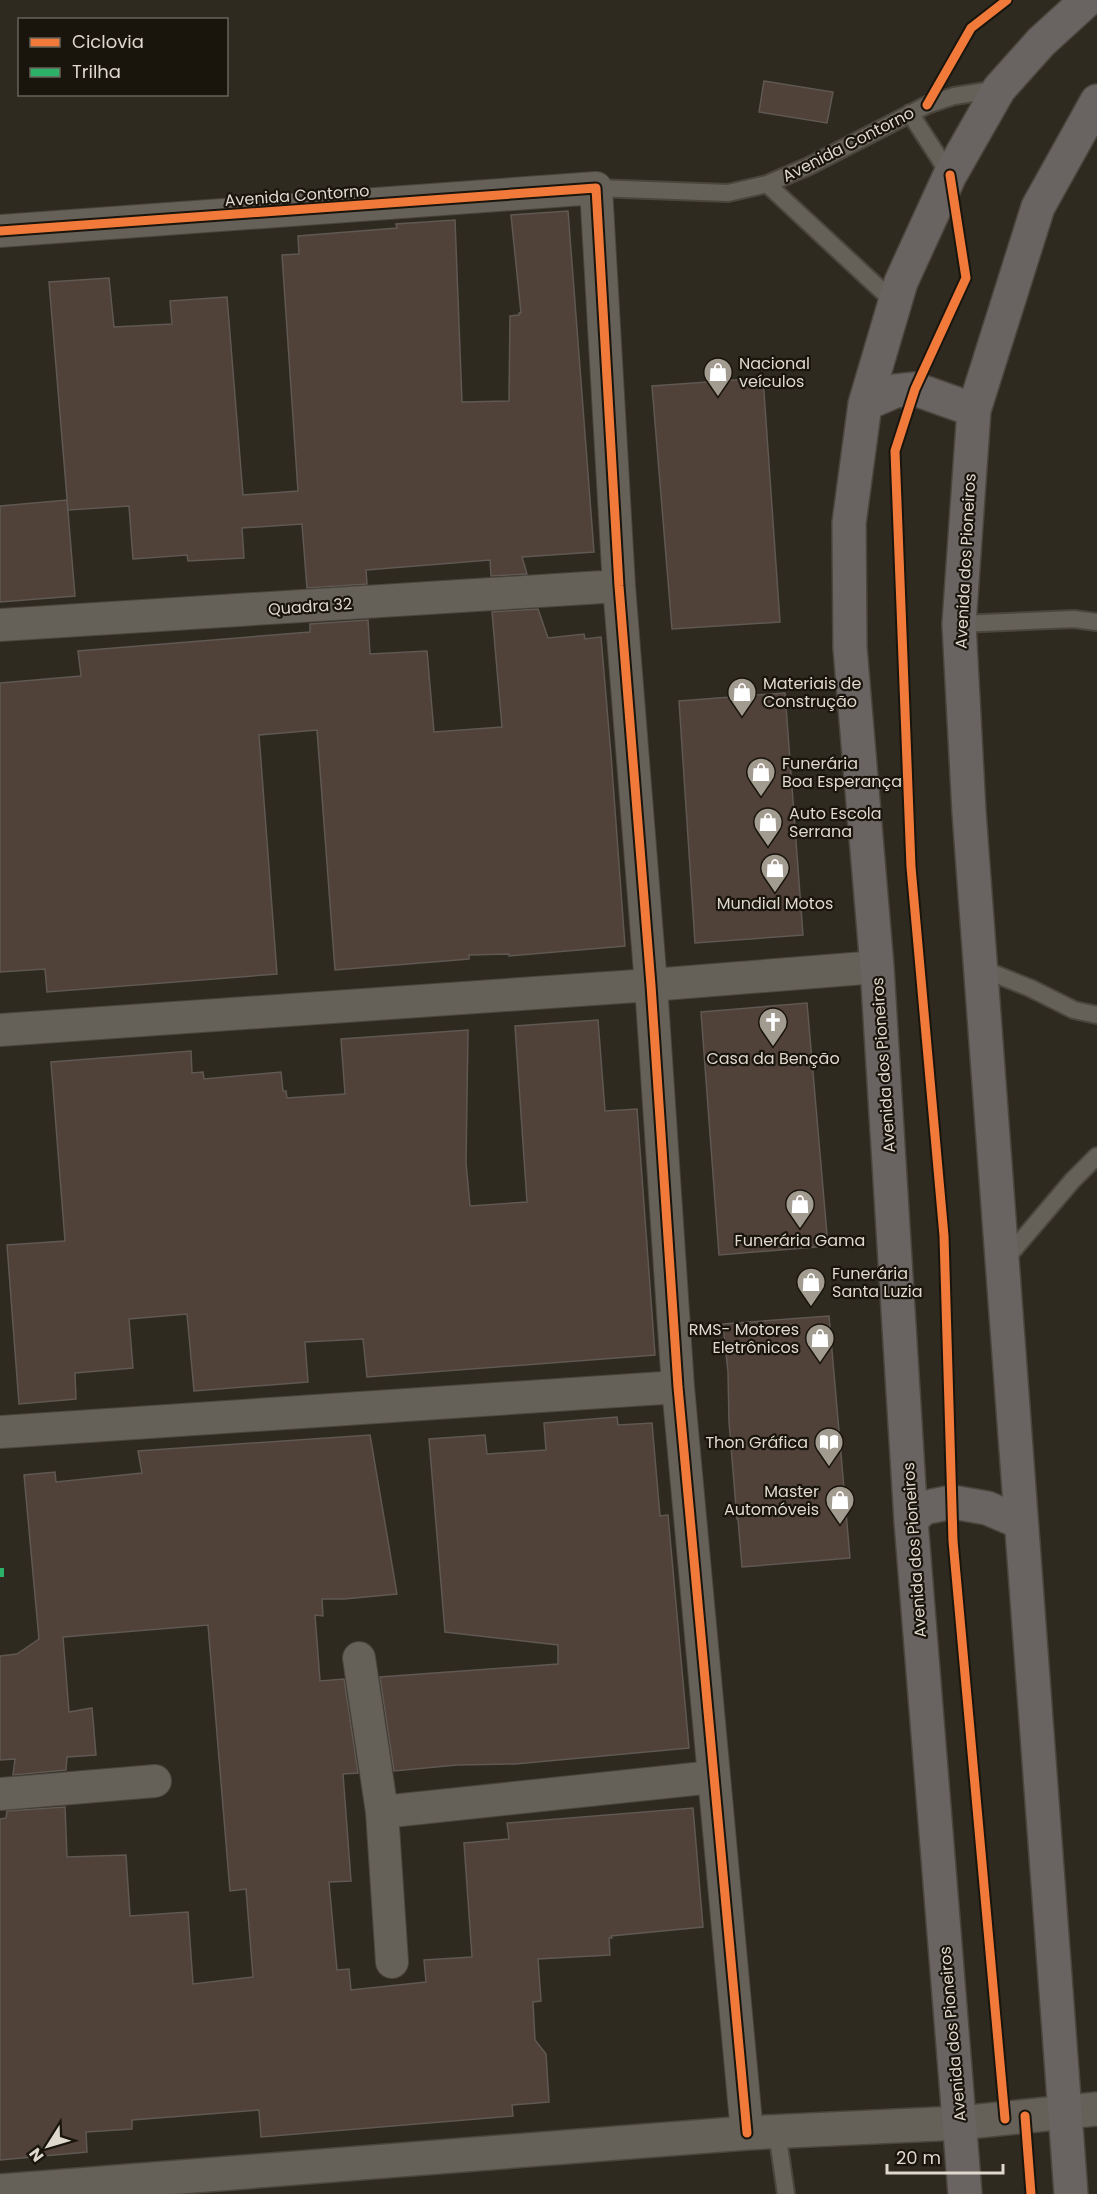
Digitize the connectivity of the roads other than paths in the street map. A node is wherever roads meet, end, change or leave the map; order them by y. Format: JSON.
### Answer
{"nodes":[{"id":1,"x":1087,"y":0,"type":"edge"},
{"id":2,"x":999,"y":88,"type":"junction"},
{"id":3,"x":1097,"y":100,"type":"edge"},
{"id":4,"x":910,"y":112,"type":"junction"},
{"id":5,"x":950,"y":176,"type":"junction"},
{"id":6,"x":767,"y":184,"type":"junction"},
{"id":7,"x":596,"y":188,"type":"junction"},
{"id":8,"x":0,"y":231,"type":"edge"},
{"id":9,"x":895,"y":303,"type":"junction"},
{"id":10,"x":865,"y":404,"type":"junction"},
{"id":11,"x":974,"y":410,"type":"junction"},
{"id":12,"x":619,"y":586,"type":"junction"},
{"id":13,"x":1097,"y":622,"type":"edge"},
{"id":14,"x":959,"y":624,"type":"junction"},
{"id":15,"x":0,"y":625,"type":"edge"},
{"id":16,"x":877,"y":967,"type":"junction"},
{"id":17,"x":980,"y":968,"type":"junction"},
{"id":18,"x":651,"y":985,"type":"junction"},
{"id":19,"x":1097,"y":1015,"type":"edge"},
{"id":20,"x":0,"y":1030,"type":"edge"},
{"id":21,"x":1097,"y":1156,"type":"edge"},
{"id":22,"x":1002,"y":1264,"type":"junction"},
{"id":23,"x":678,"y":1388,"type":"junction"},
{"id":24,"x":0,"y":1432,"type":"edge"},
{"id":25,"x":911,"y":1521,"type":"junction"},
{"id":26,"x":1020,"y":1522,"type":"junction"},
{"id":27,"x":359,"y":1658,"type":"dead end"},
{"id":28,"x":713,"y":1777,"type":"junction"},
{"id":29,"x":155,"y":1781,"type":"dead end"},
{"id":30,"x":0,"y":1794,"type":"edge"},
{"id":31,"x":382,"y":1812,"type":"junction"},
{"id":32,"x":392,"y":1962,"type":"dead end"},
{"id":33,"x":1082,"y":2110,"type":"edge"},
{"id":34,"x":959,"y":2123,"type":"junction"},
{"id":35,"x":762,"y":2132,"type":"junction"},
{"id":36,"x":234,"y":2184,"type":"edge"},
{"id":37,"x":0,"y":2192,"type":"edge"},
{"id":38,"x":786,"y":2194,"type":"edge"},
{"id":39,"x":965,"y":2194,"type":"edge"},
{"id":40,"x":1071,"y":2194,"type":"edge"}],
"edges":[{"from":1,"to":2,"type":"main road","name":"Avenida dos Pioneiros"},
{"from":2,"to":4,"type":"lane","name":"Avenida Contorno"},
{"from":2,"to":5,"type":"main road","name":"Avenida dos Pioneiros"},
{"from":3,"to":11,"type":"main road","name":"Avenida dos Pioneiros"},
{"from":4,"to":5,"type":"lane"},
{"from":4,"to":6,"type":"lane","name":"Avenida Contorno"},
{"from":5,"to":9,"type":"main road","name":"Avenida dos Pioneiros"},
{"from":6,"to":7,"type":"lane","name":"Avenida Contorno"},
{"from":6,"to":9,"type":"lane","name":"Avenida Contorno"},
{"from":7,"to":8,"type":"street","name":"Avenida Contorno"},
{"from":7,"to":12,"type":"street"},
{"from":9,"to":10,"type":"main road","name":"Avenida dos Pioneiros"},
{"from":10,"to":11,"type":"main road"},
{"from":10,"to":16,"type":"main road","name":"Avenida dos Pioneiros"},
{"from":11,"to":14,"type":"main road","name":"Avenida dos Pioneiros"},
{"from":12,"to":15,"type":"street","name":"Quadra 32"},
{"from":12,"to":18,"type":"street"},
{"from":13,"to":14,"type":"lane"},
{"from":14,"to":17,"type":"main road","name":"Avenida dos Pioneiros"},
{"from":16,"to":18,"type":"street"},
{"from":16,"to":25,"type":"main road","name":"Avenida dos Pioneiros"},
{"from":17,"to":19,"type":"lane"},
{"from":17,"to":22,"type":"main road","name":"Avenida dos Pioneiros"},
{"from":18,"to":20,"type":"street"},
{"from":18,"to":23,"type":"street"},
{"from":21,"to":22,"type":"lane"},
{"from":22,"to":26,"type":"main road","name":"Avenida dos Pioneiros"},
{"from":23,"to":24,"type":"street"},
{"from":23,"to":28,"type":"street"},
{"from":25,"to":26,"type":"main road"},
{"from":25,"to":34,"type":"main road","name":"Avenida dos Pioneiros"},
{"from":26,"to":33,"type":"main road","name":"Avenida dos Pioneiros"},
{"from":27,"to":31,"type":"street"},
{"from":28,"to":31,"type":"street"},
{"from":28,"to":35,"type":"street"},
{"from":29,"to":30,"type":"street"},
{"from":31,"to":32,"type":"street"},
{"from":33,"to":34,"type":"street"},
{"from":33,"to":40,"type":"main road","name":"Avenida dos Pioneiros"},
{"from":34,"to":35,"type":"street"},
{"from":34,"to":39,"type":"main road","name":"Avenida dos Pioneiros"},
{"from":35,"to":36,"type":"street"},
{"from":35,"to":38,"type":"lane"},
{"from":36,"to":37,"type":"street"}]}
